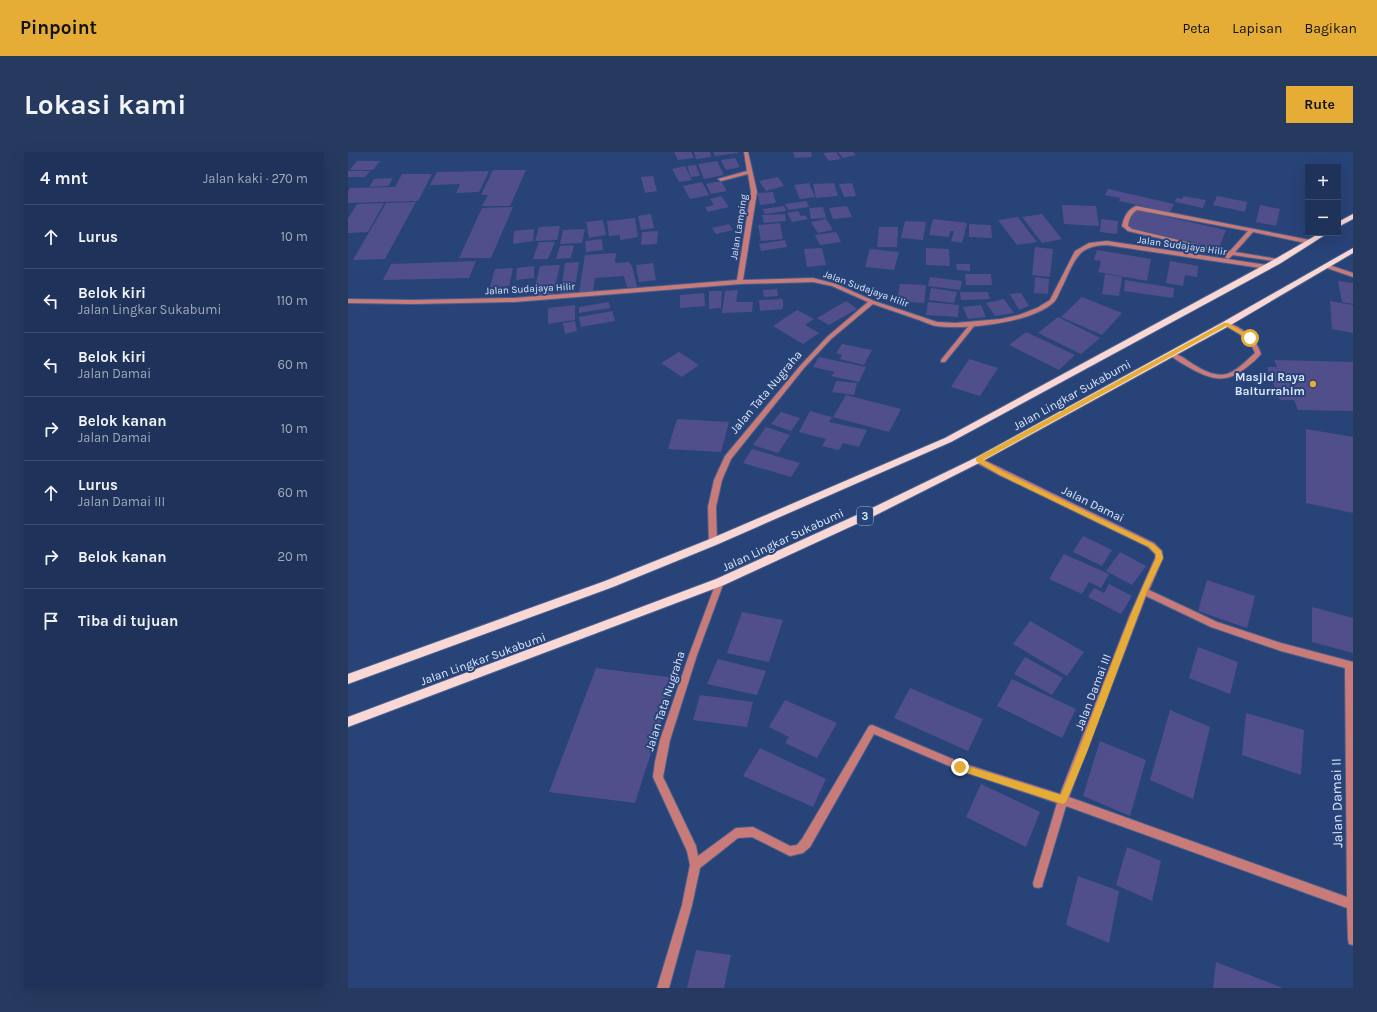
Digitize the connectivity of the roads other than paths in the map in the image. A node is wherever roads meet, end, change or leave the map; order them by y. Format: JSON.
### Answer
{"nodes":[{"id":1,"x":746,"y":152,"type":"edge"},
{"id":2,"x":751,"y":172,"type":"junction"},
{"id":3,"x":721,"y":179,"type":"dead end"},
{"id":4,"x":1353,"y":216,"type":"edge"},
{"id":5,"x":1341,"y":223,"type":"edge"},
{"id":6,"x":1251,"y":231,"type":"junction"},
{"id":7,"x":1320,"y":236,"type":"edge"},
{"id":8,"x":1310,"y":242,"type":"junction"},
{"id":9,"x":1353,"y":250,"type":"edge"},
{"id":10,"x":1231,"y":254,"type":"junction"},
{"id":11,"x":1224,"y":261,"type":"junction"},
{"id":12,"x":1278,"y":262,"type":"junction"},
{"id":13,"x":1326,"y":266,"type":"junction"},
{"id":14,"x":1267,"y":267,"type":"junction"},
{"id":15,"x":1353,"y":275,"type":"edge"},
{"id":16,"x":740,"y":282,"type":"junction"},
{"id":17,"x":348,"y":301,"type":"edge"},
{"id":18,"x":872,"y":302,"type":"junction"},
{"id":19,"x":974,"y":324,"type":"junction"},
{"id":20,"x":1226,"y":324,"type":"junction"},
{"id":21,"x":1172,"y":354,"type":"junction"},
{"id":22,"x":943,"y":361,"type":"dead end"},
{"id":23,"x":978,"y":460,"type":"junction"},
{"id":24,"x":713,"y":542,"type":"junction"},
{"id":25,"x":720,"y":582,"type":"junction"},
{"id":26,"x":1144,"y":591,"type":"junction"},
{"id":27,"x":1351,"y":666,"type":"edge"},
{"id":28,"x":348,"y":678,"type":"edge"},
{"id":29,"x":348,"y":722,"type":"edge"},
{"id":30,"x":1063,"y":800,"type":"junction"},
{"id":31,"x":695,"y":865,"type":"junction"},
{"id":32,"x":1038,"y":884,"type":"dead end"},
{"id":33,"x":1352,"y":904,"type":"edge"},
{"id":34,"x":1353,"y":940,"type":"edge"},
{"id":35,"x":663,"y":988,"type":"edge"}],
"edges":[{"from":1,"to":2,"type":"street","name":"Jalan Lamping"},
{"from":2,"to":3,"type":"street"},
{"from":2,"to":16,"type":"street","name":"Jalan Lamping"},
{"from":4,"to":5,"type":"main road"},
{"from":6,"to":8,"type":"street"},
{"from":6,"to":10,"type":"street"},
{"from":6,"to":10,"type":"street"},
{"from":7,"to":8,"type":"main road","name":"Jalan Lingkar Sukabumi"},
{"from":8,"to":12,"type":"main road","name":"Jalan Lingkar Sukabumi"},
{"from":9,"to":13,"type":"main road","name":"Jalan Lingkar Sukabumi","number":"3"},
{"from":10,"to":11,"type":"street"},
{"from":10,"to":12,"type":"street"},
{"from":11,"to":14,"type":"street","name":"Jalan Sudajaya Hilir"},
{"from":11,"to":19,"type":"street","name":"Jalan Sudajaya Hilir"},
{"from":12,"to":14,"type":"main road","name":"Jalan Lingkar Sukabumi"},
{"from":13,"to":15,"type":"street"},
{"from":13,"to":20,"type":"main road","name":"Jalan Lingkar Sukabumi","number":"3"},
{"from":14,"to":24,"type":"main road","name":"Jalan Lingkar Sukabumi"},
{"from":16,"to":17,"type":"street","name":"Jalan Sudajaya Hilir"},
{"from":16,"to":18,"type":"street","name":"Jalan Sudajaya Hilir"},
{"from":18,"to":19,"type":"street","name":"Jalan Sudajaya Hilir"},
{"from":18,"to":24,"type":"street","name":"Jalan Tata Nugraha"},
{"from":19,"to":22,"type":"street"},
{"from":20,"to":21,"type":"main road","name":"Jalan Lingkar Sukabumi","number":"3"},
{"from":20,"to":21,"type":"street"},
{"from":21,"to":23,"type":"main road","name":"Jalan Lingkar Sukabumi","number":"3"},
{"from":23,"to":25,"type":"main road","name":"Jalan Lingkar Sukabumi","number":"3"},
{"from":23,"to":26,"type":"street","name":"Jalan Damai"},
{"from":24,"to":28,"type":"main road","name":"Jalan Lingkar Sukabumi"},
{"from":25,"to":29,"type":"main road","name":"Jalan Lingkar Sukabumi","number":"3"},
{"from":25,"to":31,"type":"street","name":"Jalan Tata Nugraha"},
{"from":26,"to":27,"type":"street"},
{"from":26,"to":30,"type":"street","name":"Jalan Damai III"},
{"from":27,"to":33,"type":"street","name":"Jalan Damai II"},
{"from":30,"to":31,"type":"street"},
{"from":30,"to":32,"type":"street","name":"Jalan Damai III"},
{"from":30,"to":33,"type":"street"},
{"from":31,"to":35,"type":"street","name":"Jalan Tata Nugraha"},
{"from":33,"to":34,"type":"street","name":"Jalan Damai II"}]}
